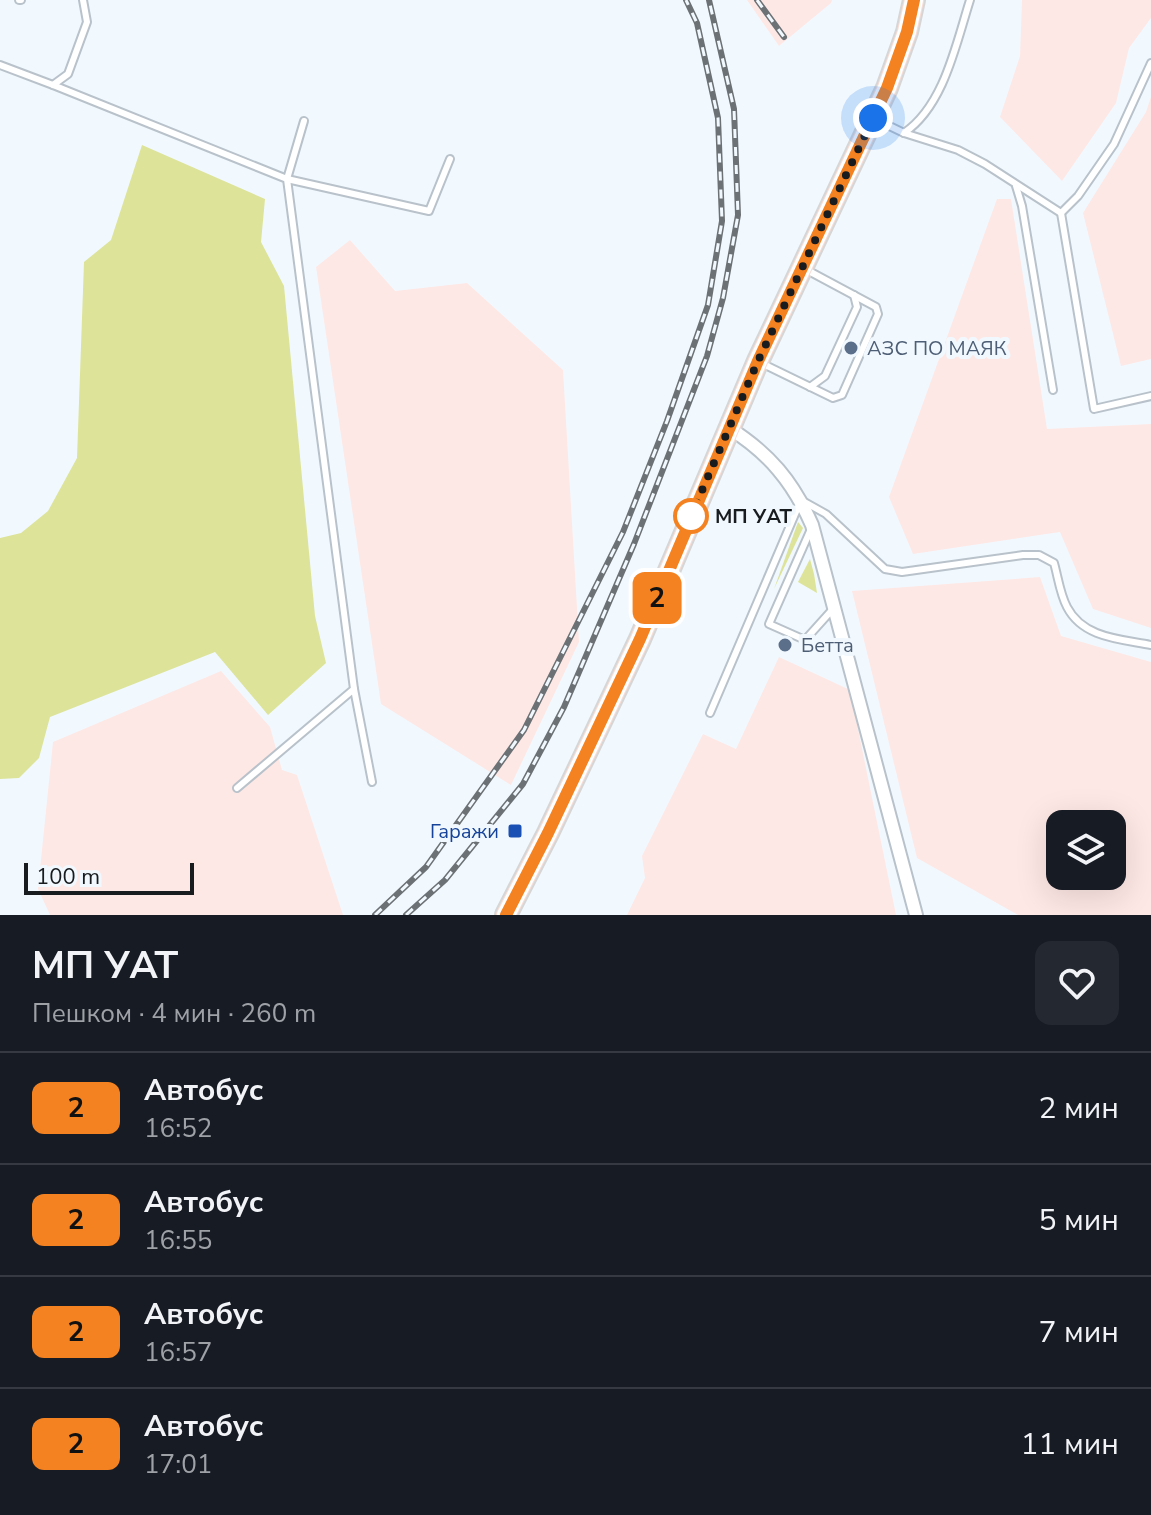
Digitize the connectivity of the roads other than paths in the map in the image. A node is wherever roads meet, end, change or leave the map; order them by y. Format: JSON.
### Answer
{"nodes":[{"id":1,"x":83,"y":0,"type":"edge"},
{"id":2,"x":914,"y":0,"type":"edge"},
{"id":3,"x":970,"y":0,"type":"edge"},
{"id":4,"x":1151,"y":63,"type":"edge"},
{"id":5,"x":0,"y":65,"type":"edge"},
{"id":6,"x":53,"y":85,"type":"junction"},
{"id":7,"x":873,"y":118,"type":"junction"},
{"id":8,"x":304,"y":121,"type":"dead end"},
{"id":9,"x":904,"y":133,"type":"junction"},
{"id":10,"x":450,"y":159,"type":"dead end"},
{"id":11,"x":287,"y":179,"type":"junction"},
{"id":12,"x":1016,"y":186,"type":"junction"},
{"id":13,"x":1061,"y":213,"type":"junction"},
{"id":14,"x":801,"y":267,"type":"junction"},
{"id":15,"x":854,"y":295,"type":"junction"},
{"id":16,"x":758,"y":361,"type":"junction"},
{"id":17,"x":810,"y":387,"type":"junction"},
{"id":18,"x":1053,"y":390,"type":"dead end"},
{"id":19,"x":1151,"y":396,"type":"edge"},
{"id":20,"x":729,"y":428,"type":"junction"},
{"id":21,"x":801,"y":500,"type":"junction"},
{"id":22,"x":812,"y":525,"type":"junction"},
{"id":23,"x":834,"y":608,"type":"junction"},
{"id":24,"x":1151,"y":645,"type":"edge"},
{"id":25,"x":354,"y":689,"type":"junction"},
{"id":26,"x":710,"y":713,"type":"dead end"},
{"id":27,"x":372,"y":782,"type":"dead end"},
{"id":28,"x":237,"y":788,"type":"dead end"},
{"id":29,"x":506,"y":915,"type":"edge"},
{"id":30,"x":916,"y":915,"type":"edge"}],
"edges":[{"from":1,"to":6,"type":"lane"},
{"from":2,"to":7,"type":"main road"},
{"from":3,"to":9,"type":"lane"},
{"from":4,"to":13,"type":"lane"},
{"from":5,"to":6,"type":"lane"},
{"from":6,"to":11,"type":"lane"},
{"from":7,"to":9,"type":"lane"},
{"from":7,"to":14,"type":"main road"},
{"from":8,"to":11,"type":"lane"},
{"from":9,"to":12,"type":"lane"},
{"from":10,"to":11,"type":"lane"},
{"from":11,"to":25,"type":"lane"},
{"from":12,"to":13,"type":"lane"},
{"from":12,"to":18,"type":"lane"},
{"from":13,"to":19,"type":"lane"},
{"from":14,"to":15,"type":"lane"},
{"from":14,"to":16,"type":"main road"},
{"from":15,"to":17,"type":"lane"},
{"from":15,"to":17,"type":"lane"},
{"from":16,"to":17,"type":"lane"},
{"from":16,"to":20,"type":"main road"},
{"from":20,"to":21,"type":"street"},
{"from":20,"to":29,"type":"main road"},
{"from":21,"to":22,"type":"street"},
{"from":21,"to":24,"type":"lane"},
{"from":21,"to":26,"type":"lane"},
{"from":22,"to":23,"type":"street"},
{"from":22,"to":23,"type":"lane"},
{"from":23,"to":30,"type":"street"},
{"from":25,"to":27,"type":"lane"},
{"from":25,"to":28,"type":"lane"}]}
